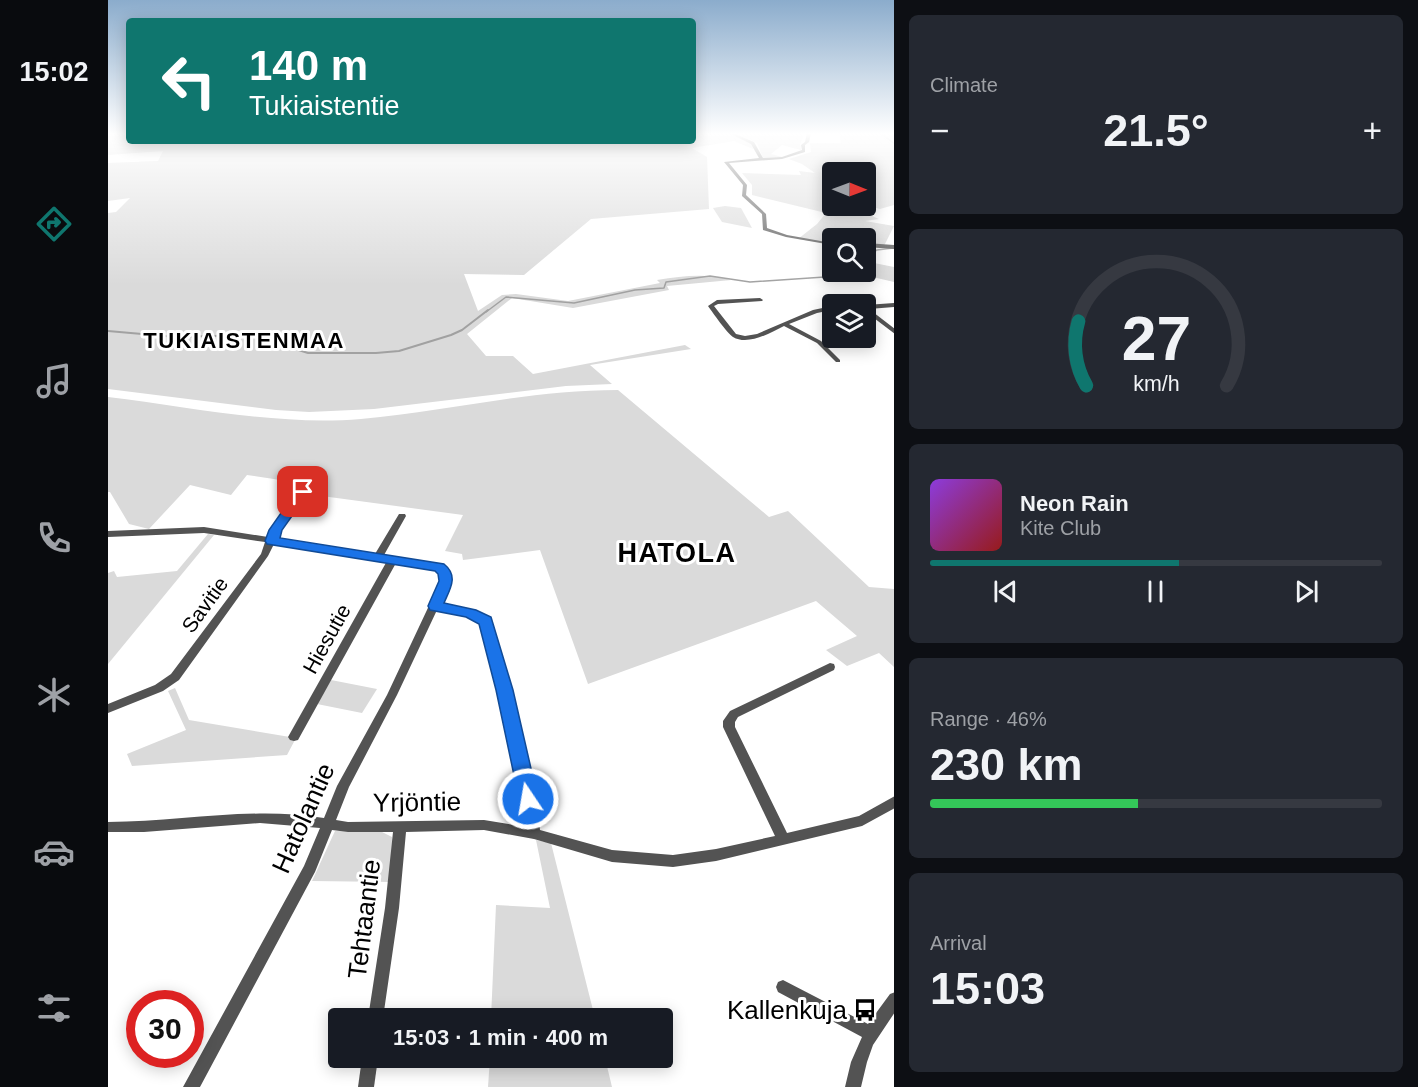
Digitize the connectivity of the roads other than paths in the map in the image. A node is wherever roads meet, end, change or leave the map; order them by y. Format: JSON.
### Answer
{"nodes":[{"id":1,"x":744,"y":184,"type":"edge"},
{"id":2,"x":822,"y":242,"type":"edge"},
{"id":3,"x":876,"y":246,"type":"edge"},
{"id":4,"x":893,"y":247,"type":"edge"},
{"id":5,"x":760,"y":300,"type":"dead end"},
{"id":6,"x":894,"y":305,"type":"edge"},
{"id":7,"x":876,"y":307,"type":"edge"},
{"id":8,"x":822,"y":310,"type":"edge"},
{"id":9,"x":876,"y":317,"type":"edge"},
{"id":10,"x":784,"y":324,"type":"junction"},
{"id":11,"x":894,"y":332,"type":"edge"},
{"id":12,"x":838,"y":361,"type":"dead end"},
{"id":13,"x":303,"y":492,"type":"dead end"},
{"id":14,"x":402,"y":516,"type":"dead end"},
{"id":15,"x":108,"y":534,"type":"edge"},
{"id":16,"x":272,"y":541,"type":"junction"},
{"id":17,"x":378,"y":557,"type":"junction"},
{"id":18,"x":393,"y":559,"type":"junction"},
{"id":19,"x":435,"y":606,"type":"junction"},
{"id":20,"x":830,"y":667,"type":"dead end"},
{"id":21,"x":108,"y":709,"type":"edge"},
{"id":22,"x":294,"y":737,"type":"dead end"},
{"id":23,"x":894,"y":801,"type":"edge"},
{"id":24,"x":328,"y":822,"type":"junction"},
{"id":25,"x":108,"y":826,"type":"edge"},
{"id":26,"x":400,"y":826,"type":"junction"},
{"id":27,"x":534,"y":834,"type":"junction"},
{"id":28,"x":783,"y":839,"type":"junction"},
{"id":29,"x":783,"y":987,"type":"dead end"},
{"id":30,"x":894,"y":999,"type":"edge"},
{"id":31,"x":378,"y":1008,"type":"edge"},
{"id":32,"x":870,"y":1033,"type":"junction"},
{"id":33,"x":369,"y":1068,"type":"edge"},
{"id":34,"x":191,"y":1087,"type":"edge"},
{"id":35,"x":366,"y":1087,"type":"edge"},
{"id":36,"x":853,"y":1087,"type":"edge"}],
"edges":[{"from":1,"to":2,"type":"street"},
{"from":3,"to":4,"type":"street"},
{"from":5,"to":10,"type":"street"},
{"from":6,"to":7,"type":"street"},
{"from":8,"to":10,"type":"street"},
{"from":9,"to":11,"type":"street"},
{"from":10,"to":12,"type":"street"},
{"from":13,"to":16,"type":"street","name":"Savitie"},
{"from":14,"to":17,"type":"street"},
{"from":15,"to":16,"type":"street"},
{"from":16,"to":17,"type":"street"},
{"from":16,"to":21,"type":"street","name":"Savitie"},
{"from":17,"to":18,"type":"street"},
{"from":18,"to":19,"type":"street","name":"Hatolantie"},
{"from":18,"to":22,"type":"street","name":"Hiesutie"},
{"from":19,"to":24,"type":"street","name":"Hatolantie"},
{"from":19,"to":27,"type":"street"},
{"from":20,"to":28,"type":"street"},
{"from":23,"to":28,"type":"street","name":"Yrjöntie"},
{"from":24,"to":25,"type":"street","name":"Yrjöntie"},
{"from":24,"to":26,"type":"street","name":"Yrjöntie"},
{"from":24,"to":34,"type":"street","name":"Hatolantie"},
{"from":26,"to":27,"type":"street","name":"Yrjöntie"},
{"from":26,"to":31,"type":"street","name":"Tehtaantie"},
{"from":27,"to":28,"type":"street","name":"Yrjöntie"},
{"from":29,"to":32,"type":"street"},
{"from":30,"to":32,"type":"street"},
{"from":32,"to":36,"type":"street"},
{"from":33,"to":35,"type":"street"}]}
